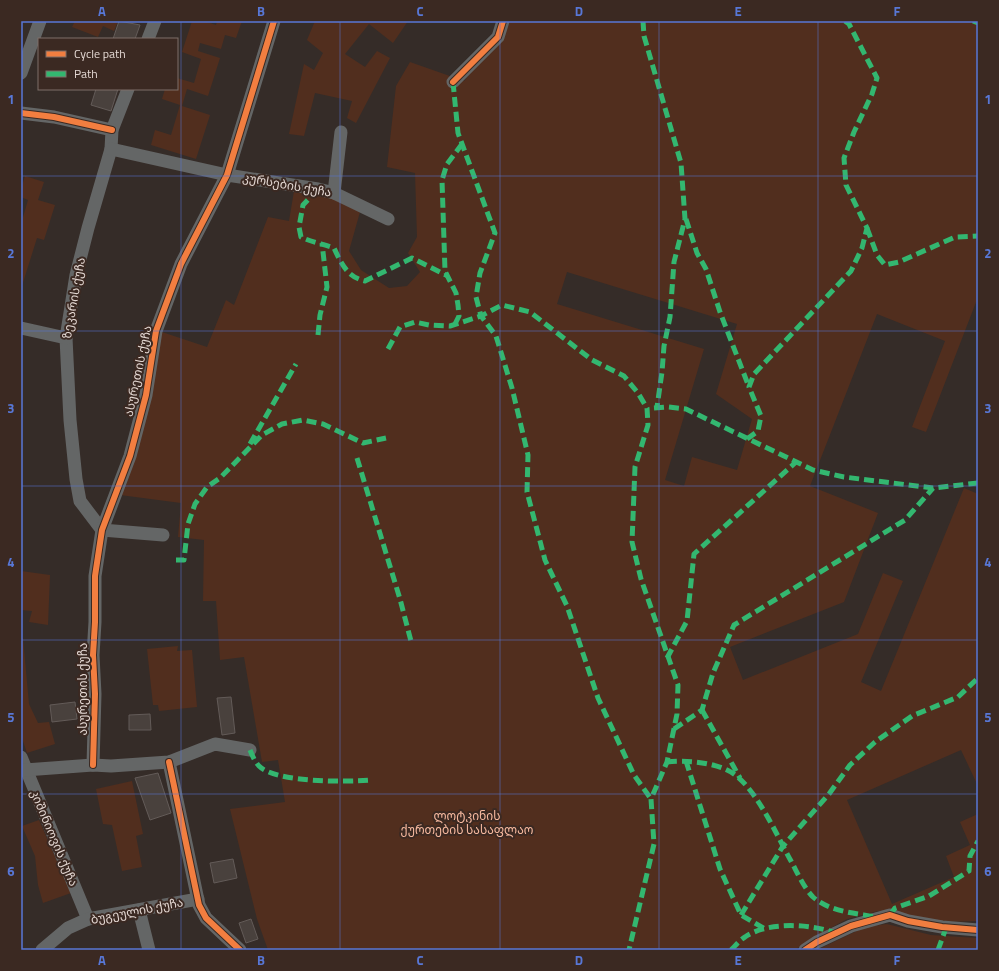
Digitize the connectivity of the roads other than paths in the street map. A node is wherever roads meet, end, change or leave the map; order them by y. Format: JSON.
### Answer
{"nodes":[{"id":1,"x":40,"y":21,"type":"edge"},
{"id":2,"x":155,"y":21,"type":"edge"},
{"id":3,"x":274,"y":21,"type":"edge"},
{"id":4,"x":503,"y":21,"type":"edge"},
{"id":5,"x":148,"y":38,"type":"edge"},
{"id":6,"x":21,"y":72,"type":"edge"},
{"id":7,"x":453,"y":82,"type":"dead end"},
{"id":8,"x":128,"y":90,"type":"edge"},
{"id":9,"x":21,"y":113,"type":"edge"},
{"id":10,"x":112,"y":130,"type":"junction"},
{"id":11,"x":341,"y":132,"type":"dead end"},
{"id":12,"x":111,"y":149,"type":"junction"},
{"id":13,"x":227,"y":175,"type":"junction"},
{"id":14,"x":334,"y":193,"type":"junction"},
{"id":15,"x":388,"y":219,"type":"dead end"},
{"id":16,"x":21,"y":328,"type":"edge"},
{"id":17,"x":66,"y":338,"type":"junction"},
{"id":18,"x":102,"y":530,"type":"junction"},
{"id":19,"x":162,"y":535,"type":"dead end"},
{"id":20,"x":250,"y":750,"type":"dead end"},
{"id":21,"x":22,"y":762,"type":"edge"},
{"id":22,"x":169,"y":762,"type":"junction"},
{"id":23,"x":93,"y":765,"type":"junction"},
{"id":24,"x":198,"y":899,"type":"junction"},
{"id":25,"x":139,"y":910,"type":"junction"},
{"id":26,"x":88,"y":919,"type":"junction"},
{"id":27,"x":978,"y":930,"type":"edge"},
{"id":28,"x":42,"y":950,"type":"edge"},
{"id":29,"x":149,"y":950,"type":"edge"},
{"id":30,"x":240,"y":950,"type":"edge"},
{"id":31,"x":805,"y":950,"type":"edge"}],
"edges":[{"from":1,"to":6,"type":"street"},
{"from":2,"to":5,"type":"street"},
{"from":3,"to":13,"type":"street","name":"ასურეთის ქუჩა"},
{"from":4,"to":7,"type":"street"},
{"from":8,"to":10,"type":"street","name":"ზეკარის ქუჩა"},
{"from":9,"to":10,"type":"street"},
{"from":10,"to":12,"type":"street","name":"ზეკარის ქუჩა"},
{"from":11,"to":14,"type":"street"},
{"from":12,"to":13,"type":"street","name":"კურსების ქუჩა"},
{"from":12,"to":17,"type":"street","name":"ზეკარის ქუჩა"},
{"from":13,"to":14,"type":"street","name":"კურსების ქუჩა"},
{"from":13,"to":18,"type":"street","name":"ასურეთის ქუჩა"},
{"from":14,"to":15,"type":"street","name":"კურსების ქუჩა"},
{"from":16,"to":17,"type":"street"},
{"from":17,"to":18,"type":"street","name":"ზეკარის ქუჩა"},
{"from":18,"to":19,"type":"street"},
{"from":18,"to":23,"type":"street","name":"ასურეთის ქუჩა"},
{"from":20,"to":22,"type":"street"},
{"from":21,"to":23,"type":"street"},
{"from":21,"to":26,"type":"street","name":"კიშინიოვის ქუჩა"},
{"from":22,"to":23,"type":"street"},
{"from":22,"to":24,"type":"street"},
{"from":24,"to":25,"type":"street","name":"ბუგეულის ქუჩა"},
{"from":24,"to":30,"type":"street","name":"ბუგეულის ქუჩა"},
{"from":25,"to":26,"type":"street","name":"ბუგეულის ქუჩა"},
{"from":25,"to":29,"type":"street"},
{"from":26,"to":28,"type":"street","name":"ბუგეულის ქუჩა"},
{"from":27,"to":31,"type":"street"}]}
